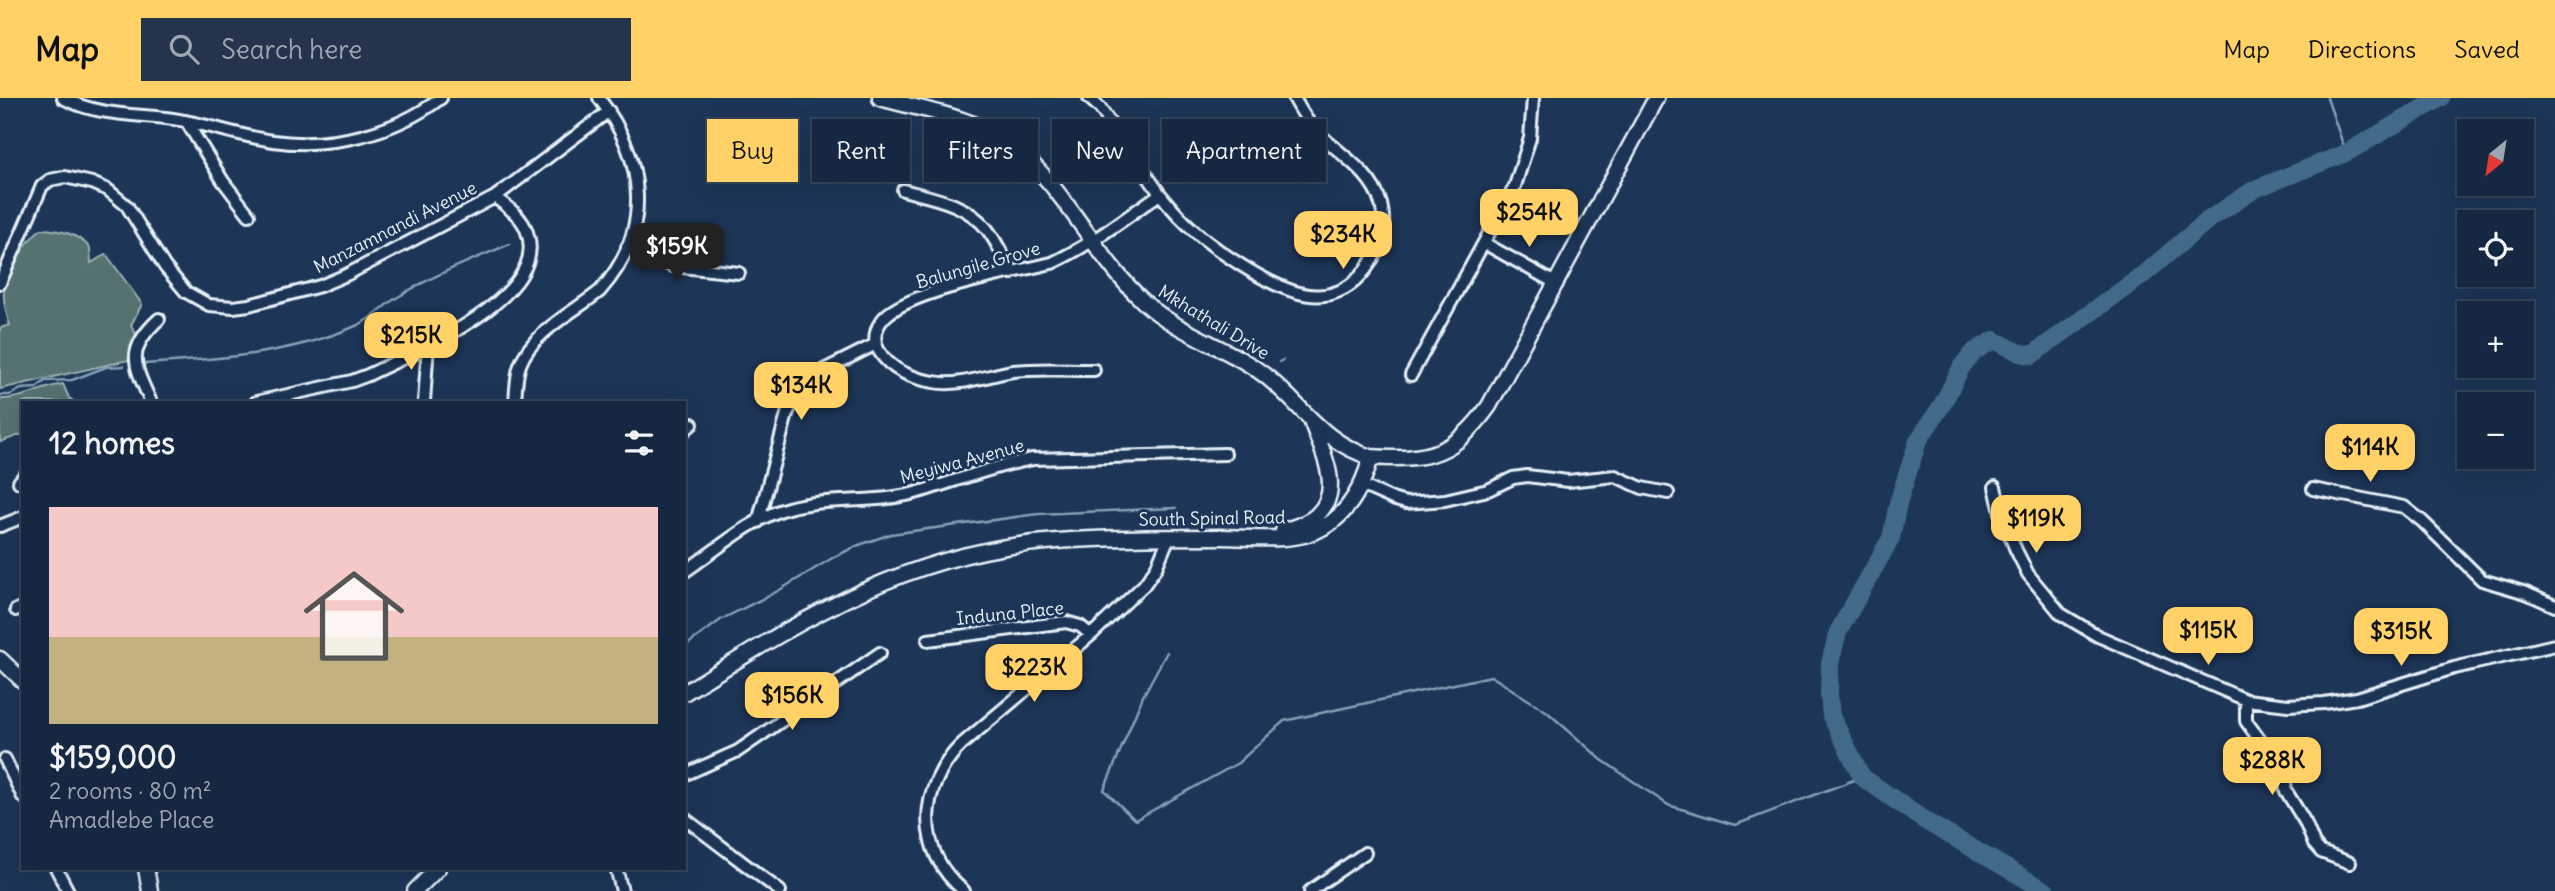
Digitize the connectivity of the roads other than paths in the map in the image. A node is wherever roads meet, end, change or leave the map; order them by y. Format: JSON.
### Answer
{"nodes":[{"id":1,"x":63,"y":98,"type":"edge"},
{"id":2,"x":441,"y":98,"type":"edge"},
{"id":3,"x":599,"y":98,"type":"edge"},
{"id":4,"x":880,"y":98,"type":"edge"},
{"id":5,"x":1089,"y":98,"type":"edge"},
{"id":6,"x":1109,"y":98,"type":"edge"},
{"id":7,"x":1294,"y":98,"type":"edge"},
{"id":8,"x":1534,"y":98,"type":"edge"},
{"id":9,"x":1656,"y":98,"type":"edge"},
{"id":10,"x":1100,"y":108,"type":"junction"},
{"id":11,"x":609,"y":111,"type":"junction"},
{"id":12,"x":186,"y":121,"type":"junction"},
{"id":13,"x":903,"y":190,"type":"dead end"},
{"id":14,"x":1160,"y":194,"type":"junction"},
{"id":15,"x":495,"y":197,"type":"junction"},
{"id":16,"x":249,"y":215,"type":"dead end"},
{"id":17,"x":1091,"y":242,"type":"junction"},
{"id":18,"x":1484,"y":243,"type":"junction"},
{"id":19,"x":627,"y":247,"type":"junction"},
{"id":20,"x":1012,"y":272,"type":"junction"},
{"id":21,"x":739,"y":273,"type":"dead end"},
{"id":22,"x":0,"y":283,"type":"edge"},
{"id":23,"x":1557,"y":284,"type":"junction"},
{"id":24,"x":159,"y":319,"type":"dead end"},
{"id":25,"x":876,"y":344,"type":"junction"},
{"id":26,"x":428,"y":345,"type":"junction"},
{"id":27,"x":1094,"y":370,"type":"dead end"},
{"id":28,"x":1411,"y":374,"type":"dead end"},
{"id":29,"x":150,"y":401,"type":"edge"},
{"id":30,"x":261,"y":401,"type":"edge"},
{"id":31,"x":424,"y":401,"type":"edge"},
{"id":32,"x":514,"y":401,"type":"edge"},
{"id":33,"x":1310,"y":417,"type":"junction"},
{"id":34,"x":1226,"y":454,"type":"dead end"},
{"id":35,"x":1371,"y":457,"type":"junction"},
{"id":36,"x":1361,"y":485,"type":"junction"},
{"id":37,"x":1996,"y":486,"type":"dead end"},
{"id":38,"x":2314,"y":489,"type":"dead end"},
{"id":39,"x":1668,"y":494,"type":"dead end"},
{"id":40,"x":21,"y":518,"type":"edge"},
{"id":41,"x":758,"y":522,"type":"junction"},
{"id":42,"x":0,"y":526,"type":"edge"},
{"id":43,"x":1169,"y":537,"type":"junction"},
{"id":44,"x":1268,"y":537,"type":"junction"},
{"id":45,"x":686,"y":571,"type":"edge"},
{"id":46,"x":2555,"y":606,"type":"edge"},
{"id":47,"x":1091,"y":635,"type":"junction"},
{"id":48,"x":928,"y":640,"type":"dead end"},
{"id":49,"x":2555,"y":645,"type":"edge"},
{"id":50,"x":880,"y":653,"type":"dead end"},
{"id":51,"x":0,"y":659,"type":"edge"},
{"id":52,"x":21,"y":679,"type":"edge"},
{"id":53,"x":686,"y":692,"type":"edge"},
{"id":54,"x":2246,"y":699,"type":"junction"},
{"id":55,"x":5,"y":759,"type":"dead end"},
{"id":56,"x":686,"y":774,"type":"edge"},
{"id":57,"x":21,"y":793,"type":"edge"},
{"id":58,"x":686,"y":820,"type":"edge"},
{"id":59,"x":1365,"y":853,"type":"dead end"},
{"id":60,"x":2350,"y":863,"type":"dead end"},
{"id":61,"x":57,"y":870,"type":"edge"},
{"id":62,"x":146,"y":870,"type":"edge"},
{"id":63,"x":436,"y":870,"type":"edge"},
{"id":64,"x":617,"y":870,"type":"edge"},
{"id":65,"x":68,"y":891,"type":"edge"},
{"id":66,"x":150,"y":891,"type":"edge"},
{"id":67,"x":415,"y":891,"type":"edge"},
{"id":68,"x":622,"y":891,"type":"edge"},
{"id":69,"x":780,"y":891,"type":"edge"},
{"id":70,"x":964,"y":891,"type":"edge"},
{"id":71,"x":1310,"y":891,"type":"edge"}],
"edges":[{"from":1,"to":12,"type":"street"},
{"from":2,"to":12,"type":"street"},
{"from":3,"to":11,"type":"street"},
{"from":4,"to":17,"type":"street","name":"Mkhathali Drive"},
{"from":5,"to":10,"type":"street"},
{"from":6,"to":10,"type":"street"},
{"from":7,"to":14,"type":"street"},
{"from":8,"to":18,"type":"street"},
{"from":9,"to":23,"type":"street"},
{"from":10,"to":14,"type":"street"},
{"from":11,"to":15,"type":"street","name":"Manzamnandi Avenue"},
{"from":11,"to":19,"type":"street"},
{"from":12,"to":16,"type":"street"},
{"from":13,"to":20,"type":"street"},
{"from":14,"to":17,"type":"street","name":"Balungile Grove"},
{"from":15,"to":22,"type":"street","name":"Manzamnandi Avenue"},
{"from":15,"to":26,"type":"street"},
{"from":17,"to":20,"type":"street","name":"Balungile Grove"},
{"from":17,"to":33,"type":"street","name":"Mkhathali Drive"},
{"from":18,"to":23,"type":"street"},
{"from":18,"to":28,"type":"street"},
{"from":19,"to":21,"type":"street"},
{"from":19,"to":32,"type":"street"},
{"from":20,"to":25,"type":"street","name":"Balungile Grove"},
{"from":23,"to":35,"type":"street"},
{"from":24,"to":29,"type":"street"},
{"from":25,"to":27,"type":"street"},
{"from":25,"to":41,"type":"street"},
{"from":26,"to":30,"type":"street"},
{"from":26,"to":31,"type":"street"},
{"from":33,"to":35,"type":"street","name":"Mkhathali Drive"},
{"from":33,"to":44,"type":"street"},
{"from":34,"to":41,"type":"street","name":"Meyiwa Avenue"},
{"from":35,"to":36,"type":"street","name":"South Spinal Road"},
{"from":36,"to":39,"type":"street"},
{"from":36,"to":44,"type":"street","name":"South Spinal Road"},
{"from":37,"to":54,"type":"street"},
{"from":38,"to":46,"type":"street"},
{"from":40,"to":42,"type":"street"},
{"from":41,"to":45,"type":"street","name":"Meyiwa Avenue"},
{"from":43,"to":44,"type":"street","name":"South Spinal Road"},
{"from":43,"to":47,"type":"street"},
{"from":43,"to":53,"type":"street","name":"South Spinal Road"},
{"from":47,"to":48,"type":"street","name":"Induna Place"},
{"from":47,"to":70,"type":"street"},
{"from":49,"to":54,"type":"street"},
{"from":50,"to":56,"type":"street"},
{"from":51,"to":52,"type":"street"},
{"from":54,"to":60,"type":"street"},
{"from":55,"to":57,"type":"street"},
{"from":58,"to":69,"type":"street"},
{"from":59,"to":71,"type":"street"},
{"from":61,"to":65,"type":"street"},
{"from":62,"to":66,"type":"street"},
{"from":63,"to":67,"type":"street"},
{"from":64,"to":68,"type":"street"}]}
